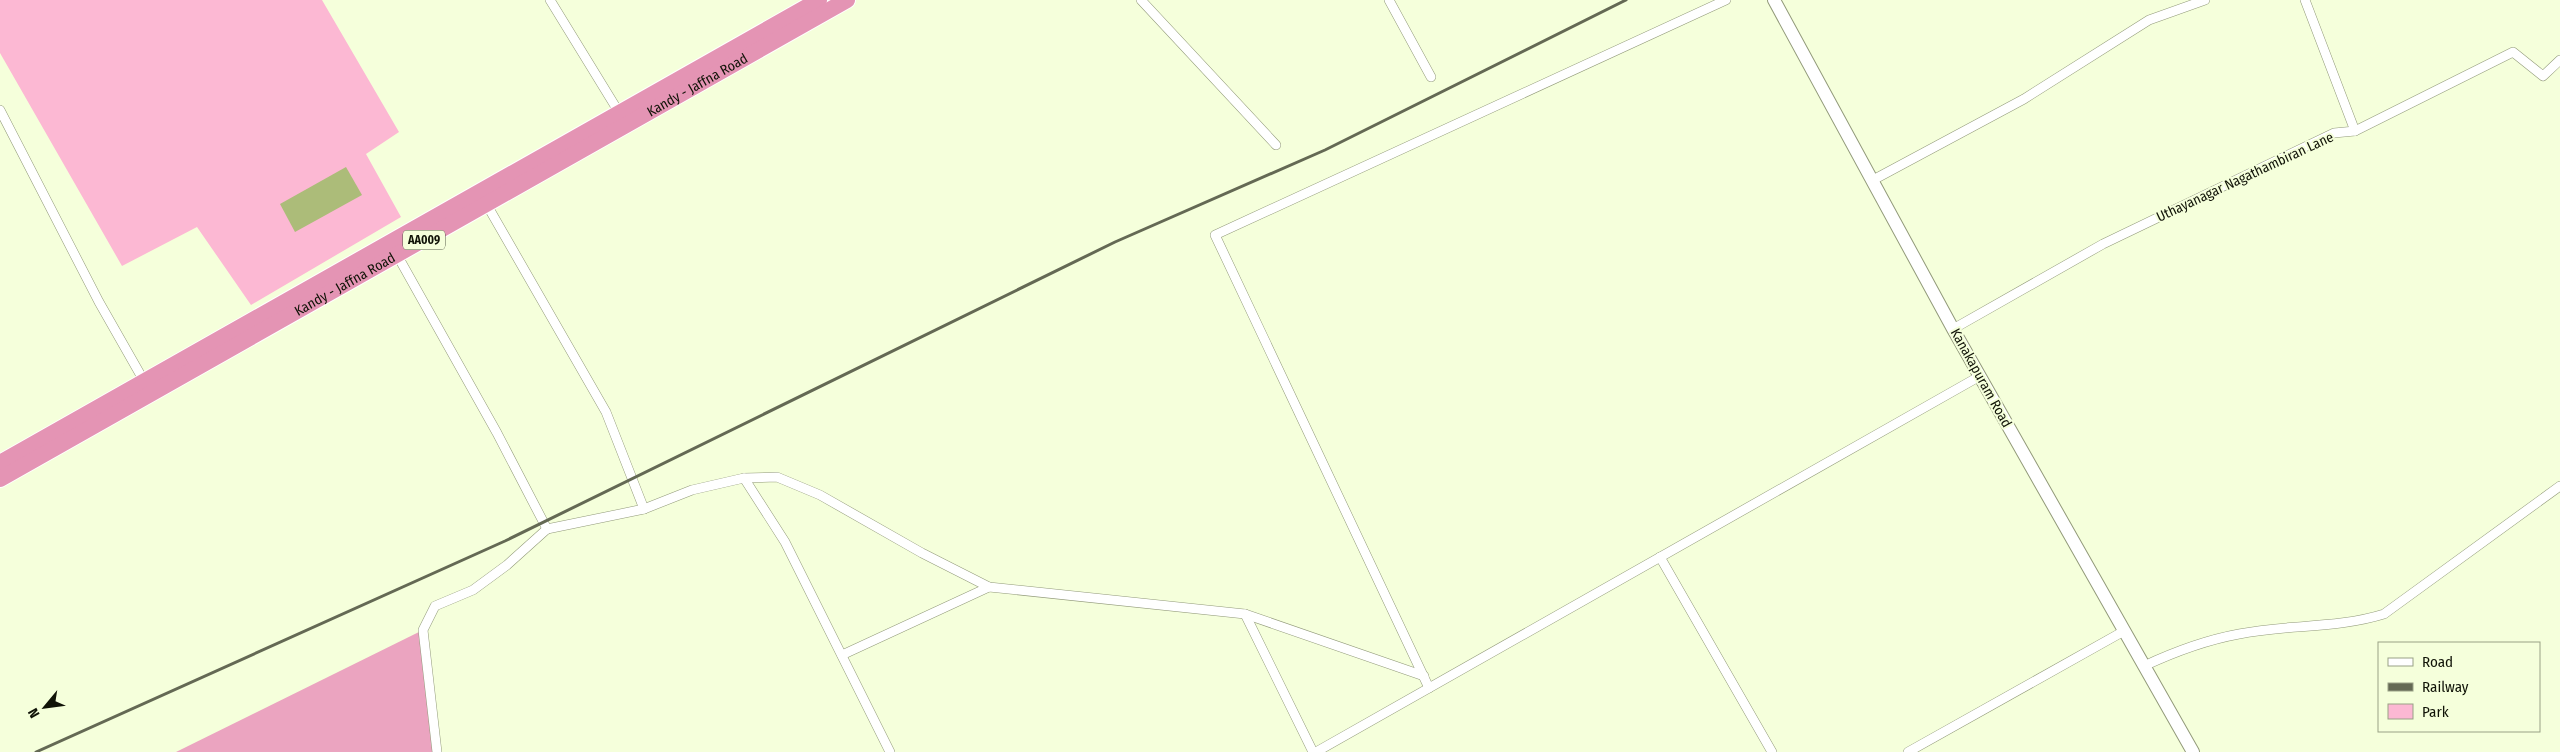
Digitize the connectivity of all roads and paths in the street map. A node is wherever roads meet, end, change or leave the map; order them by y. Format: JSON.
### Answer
{"nodes":[{"id":1,"x":550,"y":0,"type":"edge"},
{"id":2,"x":819,"y":0,"type":"edge"},
{"id":3,"x":847,"y":0,"type":"edge"},
{"id":4,"x":1141,"y":0,"type":"edge"},
{"id":5,"x":1389,"y":0,"type":"edge"},
{"id":6,"x":1726,"y":0,"type":"edge"},
{"id":7,"x":1774,"y":0,"type":"edge"},
{"id":8,"x":2205,"y":0,"type":"edge"},
{"id":9,"x":2305,"y":0,"type":"edge"},
{"id":10,"x":2560,"y":60,"type":"edge"},
{"id":11,"x":1431,"y":77,"type":"dead end"},
{"id":12,"x":0,"y":110,"type":"edge"},
{"id":13,"x":623,"y":120,"type":"junction"},
{"id":14,"x":2355,"y":132,"type":"junction"},
{"id":15,"x":1276,"y":145,"type":"dead end"},
{"id":16,"x":1873,"y":180,"type":"junction"},
{"id":17,"x":487,"y":204,"type":"junction"},
{"id":18,"x":394,"y":250,"type":"junction"},
{"id":19,"x":1953,"y":329,"type":"junction"},
{"id":20,"x":1980,"y":376,"type":"junction"},
{"id":21,"x":144,"y":381,"type":"junction"},
{"id":22,"x":0,"y":463,"type":"edge"},
{"id":23,"x":744,"y":478,"type":"junction"},
{"id":24,"x":0,"y":479,"type":"edge"},
{"id":25,"x":2560,"y":486,"type":"edge"},
{"id":26,"x":644,"y":509,"type":"junction"},
{"id":27,"x":546,"y":528,"type":"junction"},
{"id":28,"x":1660,"y":557,"type":"junction"},
{"id":29,"x":989,"y":587,"type":"junction"},
{"id":30,"x":1245,"y":614,"type":"junction"},
{"id":31,"x":2124,"y":631,"type":"junction"},
{"id":32,"x":842,"y":655,"type":"junction"},
{"id":33,"x":2144,"y":666,"type":"junction"},
{"id":34,"x":1424,"y":676,"type":"junction"},
{"id":35,"x":1429,"y":688,"type":"junction"},
{"id":36,"x":437,"y":752,"type":"edge"},
{"id":37,"x":890,"y":752,"type":"edge"},
{"id":38,"x":1315,"y":752,"type":"edge"},
{"id":39,"x":1772,"y":752,"type":"edge"},
{"id":40,"x":1908,"y":752,"type":"edge"},
{"id":41,"x":2193,"y":752,"type":"edge"}],
"edges":[{"from":1,"to":13,"type":"street"},
{"from":2,"to":13,"type":"highway","name":"Kandy - Jaffna Road","number":"AA009"},
{"from":3,"to":13,"type":"highway","name":"Kandy - Jaffna Road","number":"AA009"},
{"from":4,"to":15,"type":"street"},
{"from":5,"to":11,"type":"street"},
{"from":6,"to":34,"type":"street"},
{"from":7,"to":16,"type":"street","name":"Kanakapuram Road"},
{"from":8,"to":16,"type":"street"},
{"from":9,"to":14,"type":"street"},
{"from":10,"to":14,"type":"street","name":"Uthayanagar Nagathambiran Lane"},
{"from":12,"to":21,"type":"street"},
{"from":13,"to":17,"type":"highway","name":"Kandy - Jaffna Road","number":"AA009"},
{"from":13,"to":18,"type":"highway","name":"Kandy - Jaffna Road","number":"AA009"},
{"from":14,"to":19,"type":"street","name":"Uthayanagar Nagathambiran Lane"},
{"from":16,"to":19,"type":"street","name":"Kanakapuram Road"},
{"from":17,"to":18,"type":"highway","name":"Kandy - Jaffna Road","number":"AA009"},
{"from":17,"to":26,"type":"street"},
{"from":18,"to":21,"type":"highway","name":"Kandy - Jaffna Road","number":"AA009"},
{"from":18,"to":24,"type":"highway","name":"Kandy - Jaffna Road","number":"AA009"},
{"from":18,"to":27,"type":"street"},
{"from":19,"to":20,"type":"street","name":"Kanakapuram Road"},
{"from":20,"to":28,"type":"street"},
{"from":20,"to":31,"type":"street","name":"Kanakapuram Road"},
{"from":21,"to":22,"type":"highway","name":"Kandy - Jaffna Road","number":"AA009"},
{"from":23,"to":26,"type":"street"},
{"from":23,"to":29,"type":"street"},
{"from":23,"to":32,"type":"street"},
{"from":25,"to":33,"type":"street"},
{"from":26,"to":27,"type":"street"},
{"from":27,"to":36,"type":"street"},
{"from":28,"to":35,"type":"street"},
{"from":28,"to":39,"type":"street"},
{"from":29,"to":30,"type":"street"},
{"from":29,"to":32,"type":"street"},
{"from":30,"to":34,"type":"street"},
{"from":30,"to":38,"type":"street"},
{"from":31,"to":33,"type":"street","name":"Kanakapuram Road"},
{"from":31,"to":40,"type":"street"},
{"from":32,"to":37,"type":"street"},
{"from":33,"to":41,"type":"street","name":"Kanakapuram Road"},
{"from":34,"to":35,"type":"street"},
{"from":35,"to":38,"type":"street"}]}
